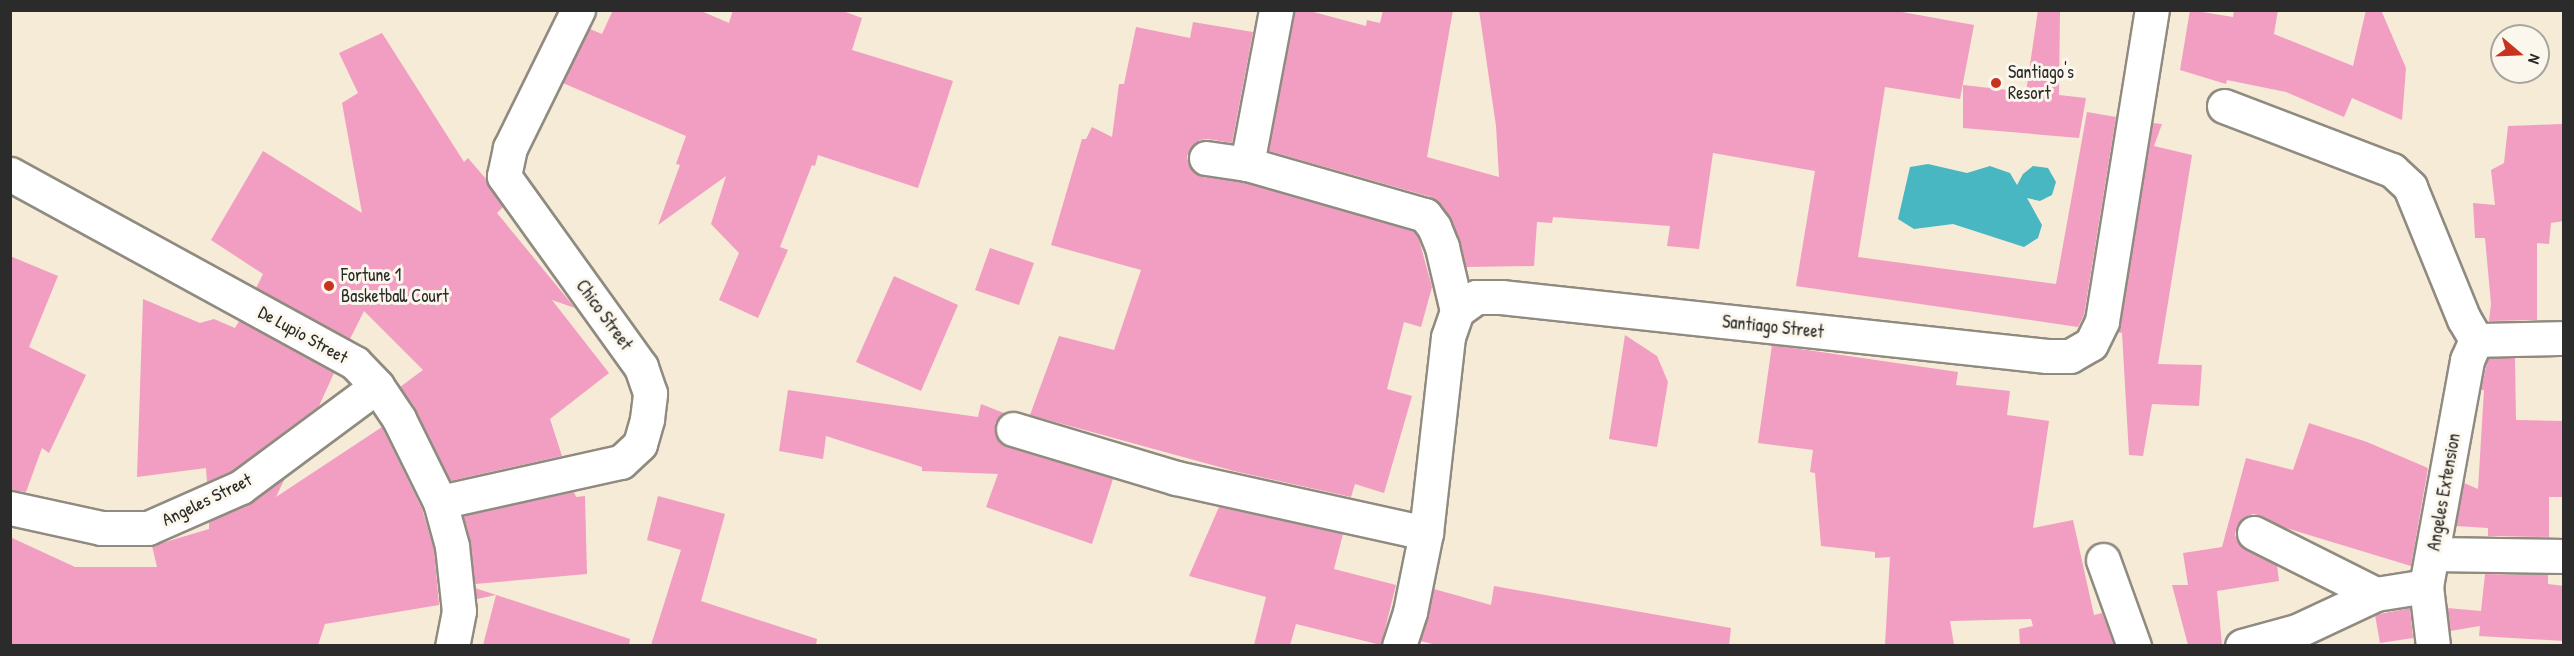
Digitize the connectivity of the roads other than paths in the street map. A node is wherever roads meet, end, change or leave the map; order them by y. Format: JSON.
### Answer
{"nodes":[{"id":1,"x":578,"y":10,"type":"edge"},
{"id":2,"x":1276,"y":10,"type":"edge"},
{"id":3,"x":2152,"y":10,"type":"edge"},
{"id":4,"x":2224,"y":106,"type":"dead end"},
{"id":5,"x":1206,"y":158,"type":"dead end"},
{"id":6,"x":1247,"y":164,"type":"junction"},
{"id":7,"x":10,"y":174,"type":"edge"},
{"id":8,"x":1457,"y":311,"type":"junction"},
{"id":9,"x":2564,"y":338,"type":"edge"},
{"id":10,"x":2476,"y":340,"type":"junction"},
{"id":11,"x":378,"y":386,"type":"junction"},
{"id":12,"x":1013,"y":429,"type":"dead end"},
{"id":13,"x":440,"y":502,"type":"junction"},
{"id":14,"x":10,"y":508,"type":"edge"},
{"id":15,"x":1426,"y":533,"type":"junction"},
{"id":16,"x":2254,"y":533,"type":"dead end"},
{"id":17,"x":2433,"y":554,"type":"junction"},
{"id":18,"x":2564,"y":556,"type":"edge"},
{"id":19,"x":2103,"y":560,"type":"dead end"},
{"id":20,"x":2426,"y":586,"type":"junction"},
{"id":21,"x":2376,"y":594,"type":"junction"},
{"id":22,"x":452,"y":645,"type":"edge"},
{"id":23,"x":1399,"y":645,"type":"edge"},
{"id":24,"x":2134,"y":645,"type":"edge"},
{"id":25,"x":2242,"y":645,"type":"edge"},
{"id":26,"x":2433,"y":645,"type":"edge"}],
"edges":[{"from":1,"to":13,"type":"street","name":"Chico Street"},
{"from":2,"to":6,"type":"street"},
{"from":3,"to":8,"type":"street","name":"Santiago Street"},
{"from":4,"to":10,"type":"street"},
{"from":5,"to":6,"type":"street"},
{"from":6,"to":8,"type":"street"},
{"from":7,"to":11,"type":"street","name":"De Lupio Street"},
{"from":8,"to":15,"type":"street"},
{"from":9,"to":10,"type":"street"},
{"from":10,"to":17,"type":"street","name":"Angeles Extension"},
{"from":11,"to":13,"type":"street","name":"De Lupio Street"},
{"from":11,"to":14,"type":"street","name":"Angeles Street"},
{"from":12,"to":15,"type":"street"},
{"from":13,"to":22,"type":"street","name":"De Lupio Street"},
{"from":15,"to":23,"type":"street"},
{"from":16,"to":21,"type":"street"},
{"from":17,"to":18,"type":"street"},
{"from":17,"to":20,"type":"street","name":"Angeles Extension"},
{"from":19,"to":24,"type":"street"},
{"from":20,"to":21,"type":"street"},
{"from":20,"to":26,"type":"street","name":"Angeles Extension"},
{"from":21,"to":25,"type":"street"}]}
